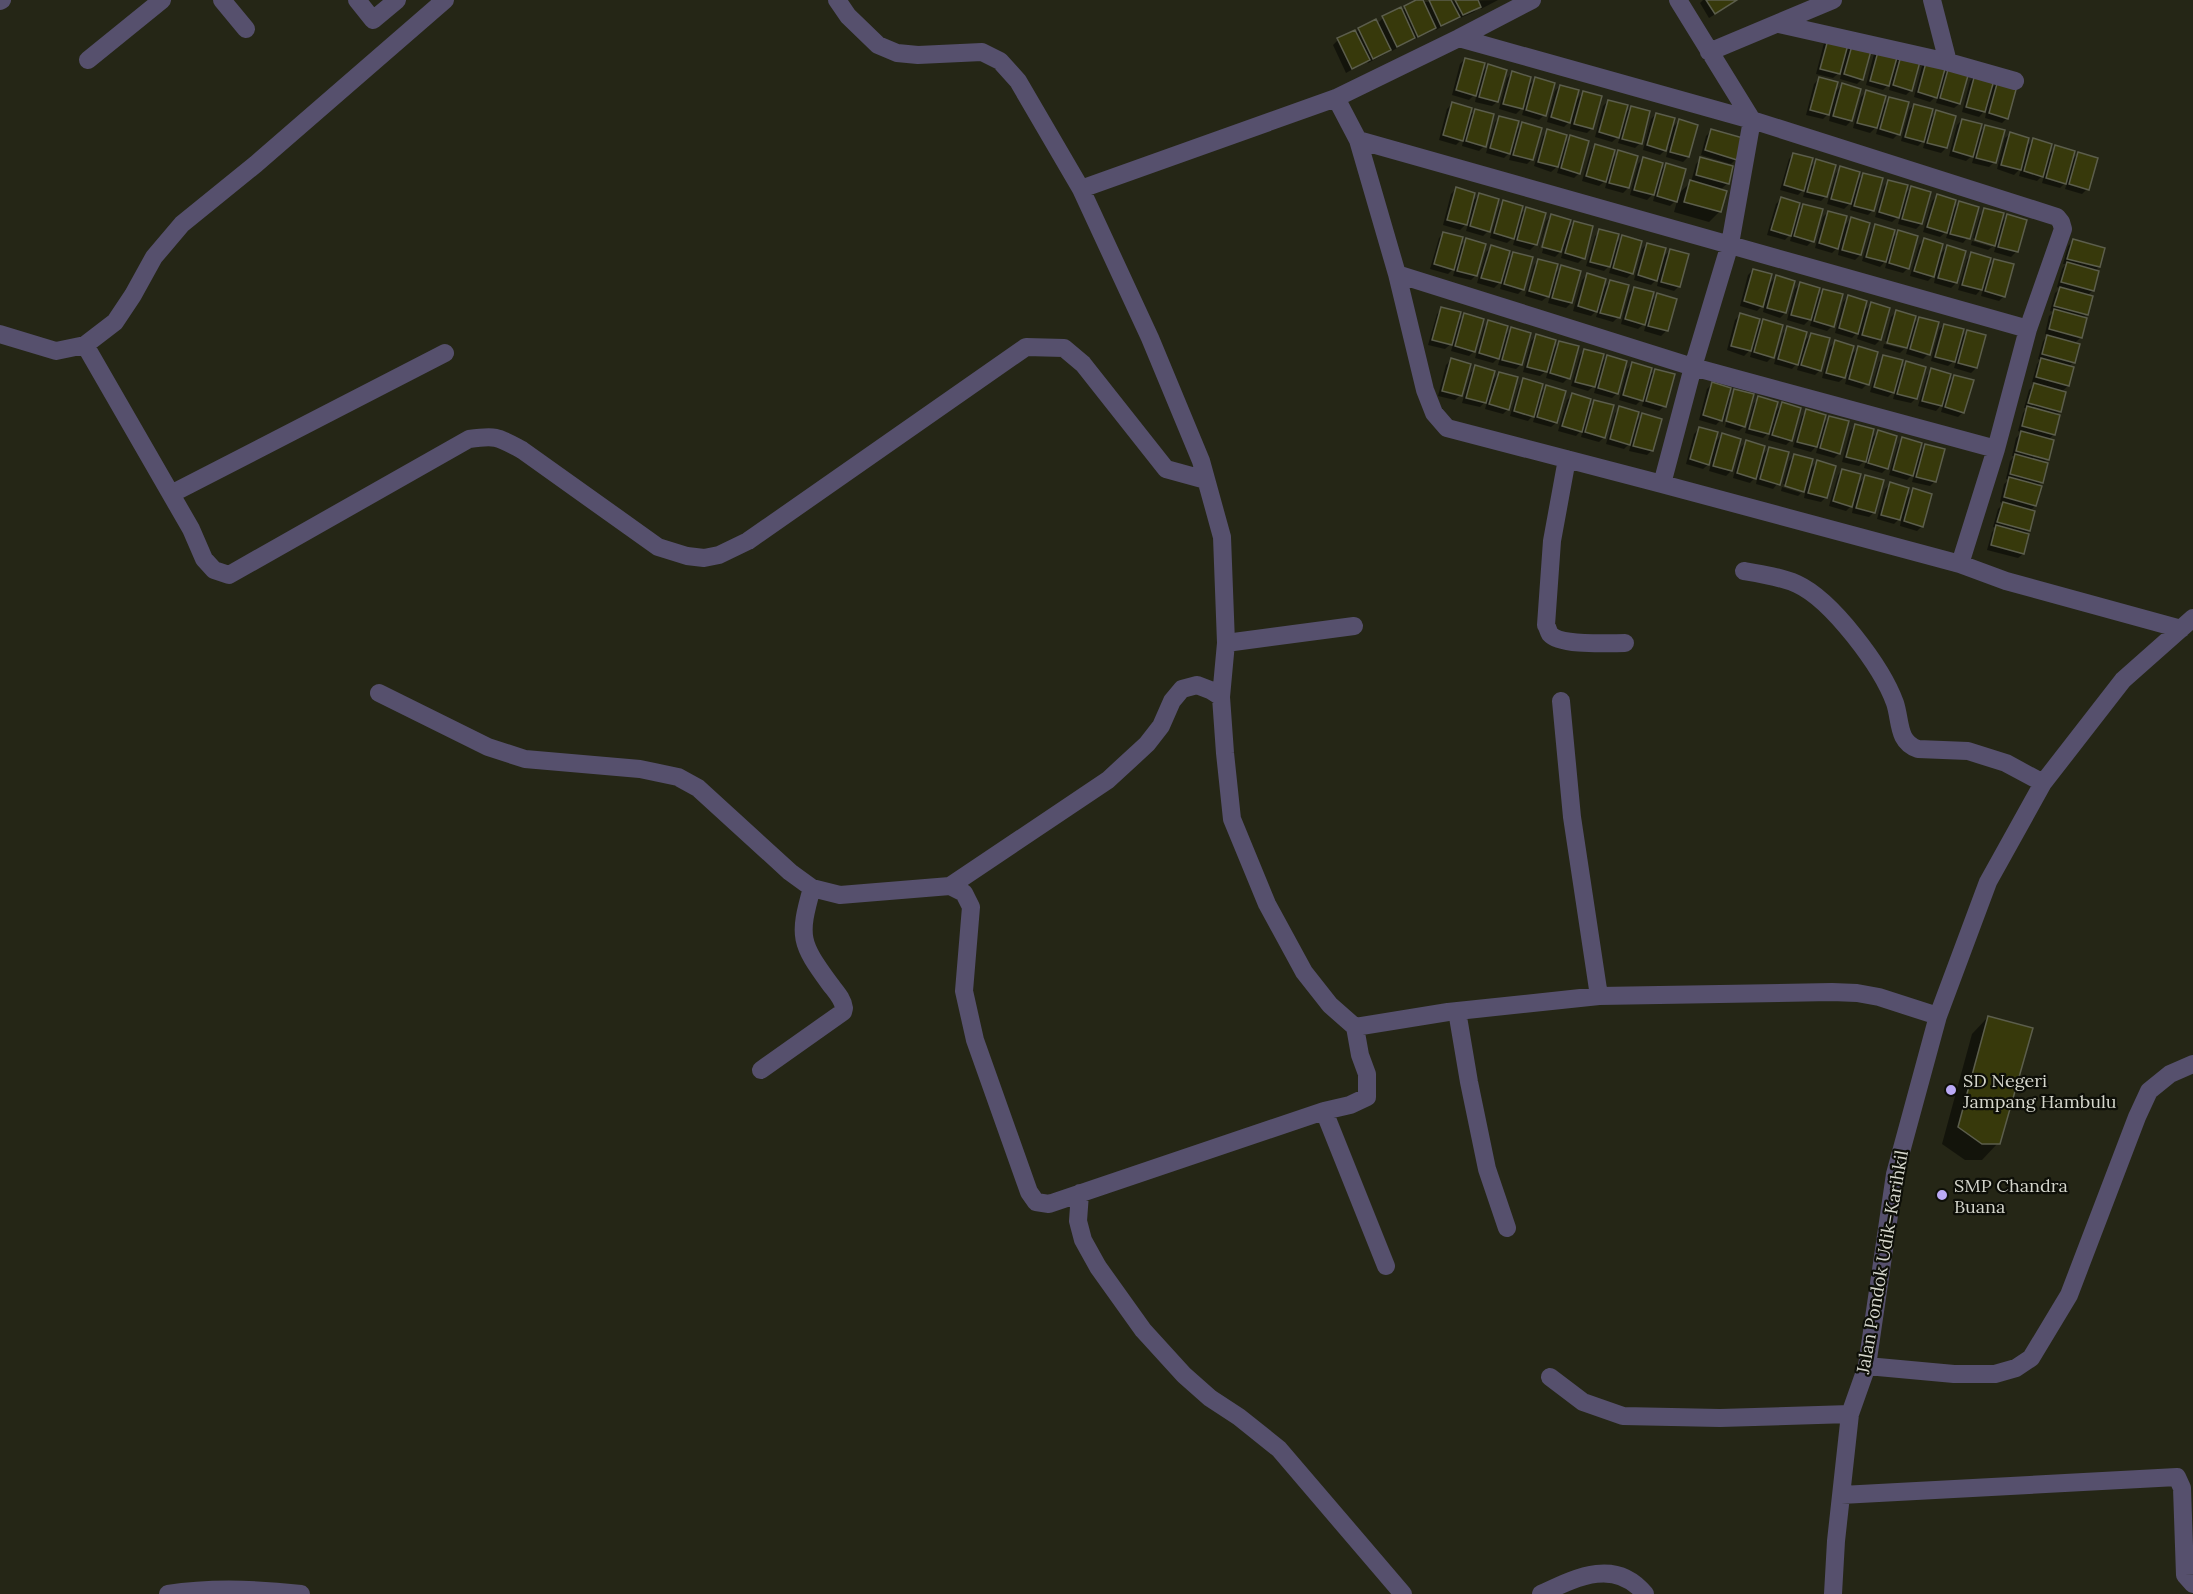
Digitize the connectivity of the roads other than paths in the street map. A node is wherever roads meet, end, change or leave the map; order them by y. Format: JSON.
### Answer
{"nodes":[{"id":1,"x":162,"y":0,"type":"edge"},
{"id":2,"x":222,"y":0,"type":"edge"},
{"id":3,"x":357,"y":0,"type":"edge"},
{"id":4,"x":398,"y":0,"type":"edge"},
{"id":5,"x":445,"y":0,"type":"edge"},
{"id":6,"x":837,"y":0,"type":"edge"},
{"id":7,"x":1532,"y":0,"type":"edge"},
{"id":8,"x":1677,"y":0,"type":"edge"},
{"id":9,"x":1932,"y":0,"type":"edge"},
{"id":10,"x":1830,"y":1,"type":"edge"},
{"id":11,"x":1779,"y":24,"type":"junction"},
{"id":12,"x":246,"y":28,"type":"dead end"},
{"id":13,"x":1459,"y":38,"type":"junction"},
{"id":14,"x":1709,"y":52,"type":"junction"},
{"id":15,"x":88,"y":60,"type":"dead end"},
{"id":16,"x":1948,"y":62,"type":"junction"},
{"id":17,"x":2015,"y":81,"type":"dead end"},
{"id":18,"x":1336,"y":98,"type":"junction"},
{"id":19,"x":1752,"y":120,"type":"junction"},
{"id":20,"x":1358,"y":140,"type":"junction"},
{"id":21,"x":1081,"y":189,"type":"junction"},
{"id":22,"x":1730,"y":244,"type":"junction"},
{"id":23,"x":1397,"y":274,"type":"junction"},
{"id":24,"x":2028,"y":329,"type":"junction"},
{"id":25,"x":0,"y":334,"type":"edge"},
{"id":26,"x":85,"y":345,"type":"junction"},
{"id":27,"x":445,"y":352,"type":"dead end"},
{"id":28,"x":1694,"y":367,"type":"junction"},
{"id":29,"x":1996,"y":449,"type":"junction"},
{"id":30,"x":1567,"y":459,"type":"junction"},
{"id":31,"x":1206,"y":480,"type":"junction"},
{"id":32,"x":1662,"y":484,"type":"junction"},
{"id":33,"x":171,"y":494,"type":"junction"},
{"id":34,"x":1960,"y":564,"type":"junction"},
{"id":35,"x":1744,"y":571,"type":"dead end"},
{"id":36,"x":2187,"y":624,"type":"edge"},
{"id":37,"x":1354,"y":626,"type":"dead end"},
{"id":38,"x":1226,"y":643,"type":"junction"},
{"id":39,"x":1625,"y":644,"type":"dead end"},
{"id":40,"x":379,"y":693,"type":"dead end"},
{"id":41,"x":1221,"y":697,"type":"junction"},
{"id":42,"x":1561,"y":701,"type":"dead end"},
{"id":43,"x":2043,"y":783,"type":"junction"},
{"id":44,"x":950,"y":886,"type":"junction"},
{"id":45,"x":812,"y":888,"type":"junction"},
{"id":46,"x":1599,"y":996,"type":"junction"},
{"id":47,"x":1457,"y":1011,"type":"junction"},
{"id":48,"x":1938,"y":1016,"type":"junction"},
{"id":49,"x":1355,"y":1027,"type":"junction"},
{"id":50,"x":2193,"y":1064,"type":"edge"},
{"id":51,"x":762,"y":1070,"type":"dead end"},
{"id":52,"x":1324,"y":1111,"type":"junction"},
{"id":53,"x":1080,"y":1193,"type":"junction"},
{"id":54,"x":1507,"y":1228,"type":"dead end"},
{"id":55,"x":1386,"y":1266,"type":"dead end"},
{"id":56,"x":1867,"y":1366,"type":"junction"},
{"id":57,"x":1550,"y":1377,"type":"dead end"},
{"id":58,"x":1850,"y":1414,"type":"junction"},
{"id":59,"x":1841,"y":1495,"type":"junction"},
{"id":60,"x":2193,"y":1584,"type":"edge"},
{"id":61,"x":168,"y":1594,"type":"edge"},
{"id":62,"x":301,"y":1594,"type":"edge"},
{"id":63,"x":1403,"y":1594,"type":"edge"},
{"id":64,"x":1541,"y":1594,"type":"edge"},
{"id":65,"x":1645,"y":1594,"type":"edge"},
{"id":66,"x":1833,"y":1594,"type":"edge"}],
"edges":[{"from":1,"to":15,"type":"street"},
{"from":2,"to":12,"type":"street"},
{"from":3,"to":4,"type":"street"},
{"from":5,"to":26,"type":"street"},
{"from":6,"to":21,"type":"street"},
{"from":7,"to":13,"type":"street"},
{"from":8,"to":14,"type":"street"},
{"from":9,"to":16,"type":"street"},
{"from":10,"to":11,"type":"street"},
{"from":11,"to":14,"type":"street"},
{"from":11,"to":16,"type":"street"},
{"from":13,"to":18,"type":"street"},
{"from":13,"to":19,"type":"street"},
{"from":14,"to":19,"type":"street"},
{"from":16,"to":17,"type":"street"},
{"from":18,"to":20,"type":"street"},
{"from":18,"to":21,"type":"street"},
{"from":19,"to":22,"type":"street"},
{"from":19,"to":24,"type":"street"},
{"from":20,"to":22,"type":"street"},
{"from":20,"to":23,"type":"street"},
{"from":21,"to":31,"type":"street"},
{"from":22,"to":24,"type":"street"},
{"from":22,"to":28,"type":"street"},
{"from":23,"to":28,"type":"street"},
{"from":23,"to":30,"type":"street"},
{"from":24,"to":29,"type":"street"},
{"from":25,"to":26,"type":"street"},
{"from":26,"to":33,"type":"street"},
{"from":27,"to":33,"type":"street"},
{"from":28,"to":29,"type":"street"},
{"from":28,"to":32,"type":"street"},
{"from":29,"to":34,"type":"street"},
{"from":30,"to":32,"type":"street"},
{"from":30,"to":39,"type":"street"},
{"from":31,"to":33,"type":"street"},
{"from":31,"to":38,"type":"street"},
{"from":32,"to":34,"type":"street"},
{"from":34,"to":36,"type":"street"},
{"from":35,"to":43,"type":"street"},
{"from":36,"to":43,"type":"street","name":"Jalan Pondok Udik–Karihkil"},
{"from":37,"to":38,"type":"street"},
{"from":38,"to":41,"type":"street"},
{"from":40,"to":45,"type":"street"},
{"from":41,"to":44,"type":"street"},
{"from":41,"to":49,"type":"street"},
{"from":42,"to":46,"type":"street"},
{"from":43,"to":48,"type":"street","name":"Jalan Pondok Udik–Karihkil"},
{"from":44,"to":45,"type":"street"},
{"from":44,"to":53,"type":"street"},
{"from":45,"to":51,"type":"street"},
{"from":46,"to":47,"type":"street"},
{"from":46,"to":48,"type":"street"},
{"from":47,"to":49,"type":"street"},
{"from":47,"to":54,"type":"street"},
{"from":48,"to":56,"type":"street","name":"Jalan Pondok Udik–Karihkil"},
{"from":49,"to":52,"type":"street"},
{"from":50,"to":56,"type":"street"},
{"from":52,"to":53,"type":"street"},
{"from":52,"to":55,"type":"street"},
{"from":53,"to":63,"type":"street"},
{"from":56,"to":58,"type":"street","name":"Jalan Pondok Udik–Karihkil"},
{"from":57,"to":58,"type":"street"},
{"from":58,"to":59,"type":"street","name":"Jalan Pondok Udik–Karihkil"},
{"from":59,"to":60,"type":"street"},
{"from":59,"to":66,"type":"street","name":"Jalan Pondok Udik–Karihkil"},
{"from":61,"to":62,"type":"street"},
{"from":64,"to":65,"type":"street"}]}
